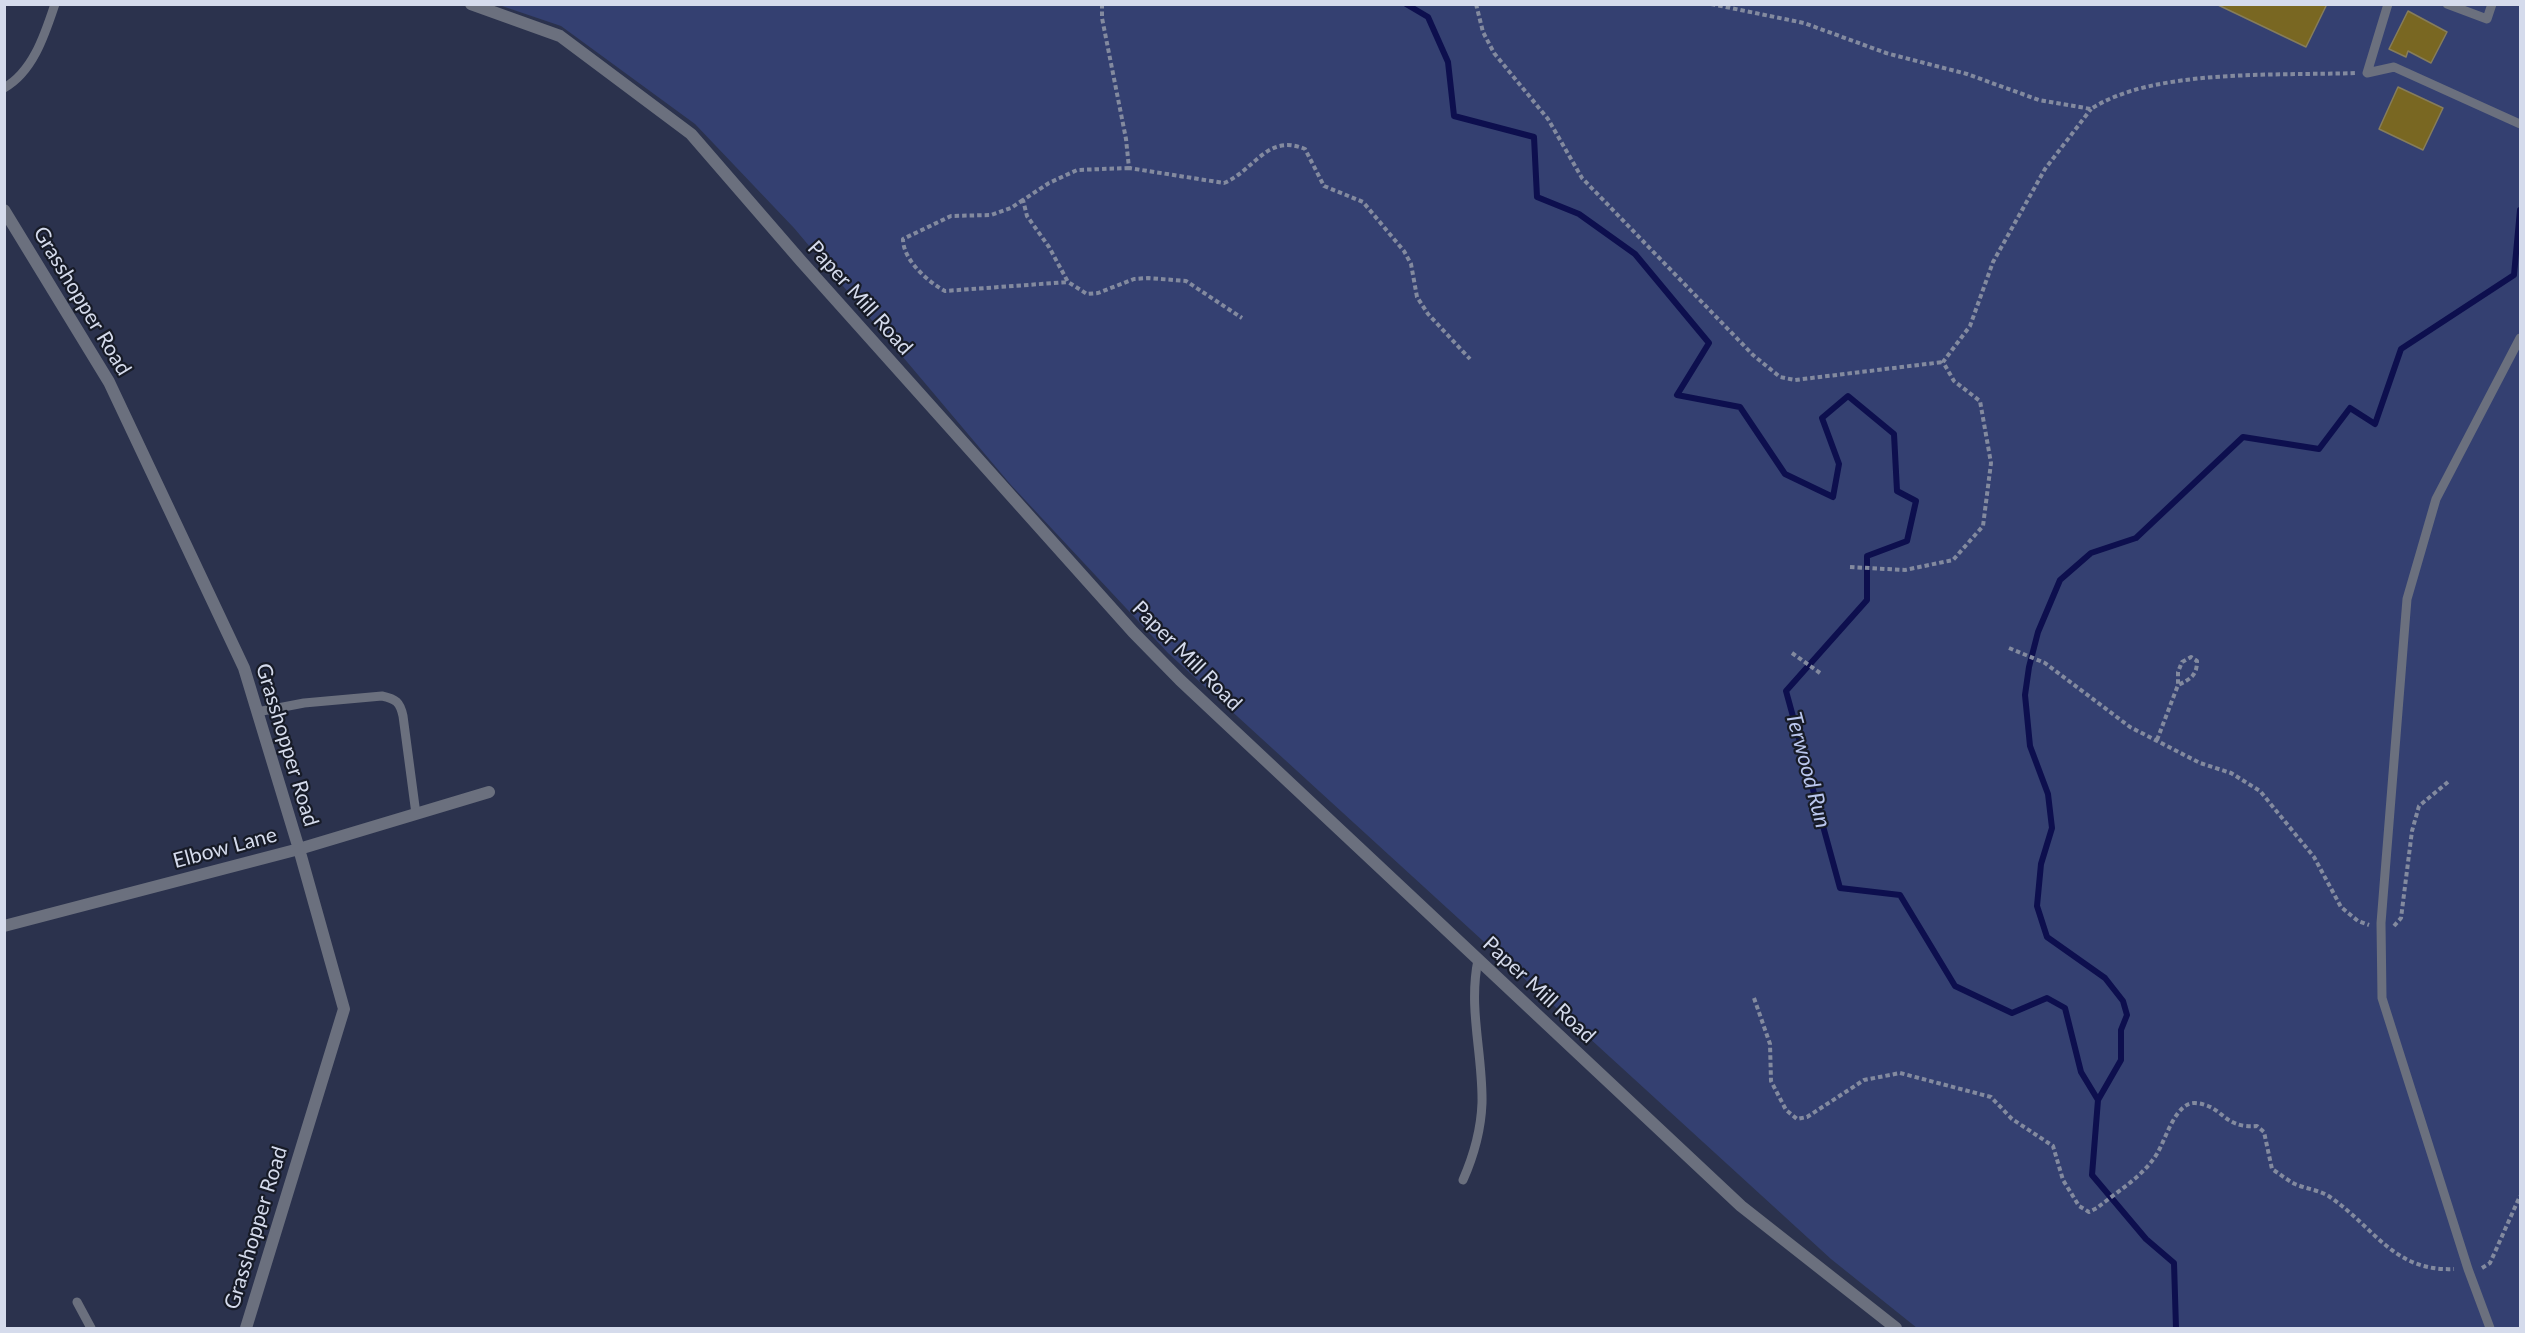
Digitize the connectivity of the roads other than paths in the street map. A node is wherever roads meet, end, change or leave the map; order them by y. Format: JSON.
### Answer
{"nodes":[{"id":1,"x":55,"y":4,"type":"edge"},
{"id":2,"x":471,"y":4,"type":"edge"},
{"id":3,"x":2388,"y":4,"type":"edge"},
{"id":4,"x":2447,"y":4,"type":"edge"},
{"id":5,"x":2492,"y":4,"type":"edge"},
{"id":6,"x":4,"y":87,"type":"edge"},
{"id":7,"x":2520,"y":124,"type":"edge"},
{"id":8,"x":4,"y":210,"type":"edge"},
{"id":9,"x":2520,"y":338,"type":"edge"},
{"id":10,"x":257,"y":712,"type":"junction"},
{"id":11,"x":489,"y":792,"type":"dead end"},
{"id":12,"x":416,"y":814,"type":"junction"},
{"id":13,"x":299,"y":849,"type":"junction"},
{"id":14,"x":4,"y":926,"type":"edge"},
{"id":15,"x":1478,"y":960,"type":"junction"},
{"id":16,"x":1464,"y":1180,"type":"dead end"},
{"id":17,"x":77,"y":1302,"type":"dead end"},
{"id":18,"x":91,"y":1329,"type":"edge"},
{"id":19,"x":246,"y":1329,"type":"edge"},
{"id":20,"x":1896,"y":1329,"type":"edge"},
{"id":21,"x":2490,"y":1329,"type":"edge"}],
"edges":[{"from":1,"to":6,"type":"lane"},
{"from":2,"to":15,"type":"street","name":"Paper Mill Road"},
{"from":3,"to":7,"type":"lane"},
{"from":4,"to":5,"type":"lane"},
{"from":8,"to":10,"type":"street","name":"Grasshopper Road"},
{"from":9,"to":21,"type":"lane"},
{"from":10,"to":12,"type":"lane"},
{"from":10,"to":13,"type":"street","name":"Grasshopper Road"},
{"from":11,"to":12,"type":"street","name":"Elbow Lane"},
{"from":12,"to":13,"type":"street","name":"Elbow Lane"},
{"from":13,"to":14,"type":"street","name":"Elbow Lane"},
{"from":13,"to":19,"type":"street","name":"Grasshopper Road"},
{"from":15,"to":16,"type":"lane"},
{"from":15,"to":20,"type":"street","name":"Paper Mill Road"},
{"from":17,"to":18,"type":"lane"}]}
